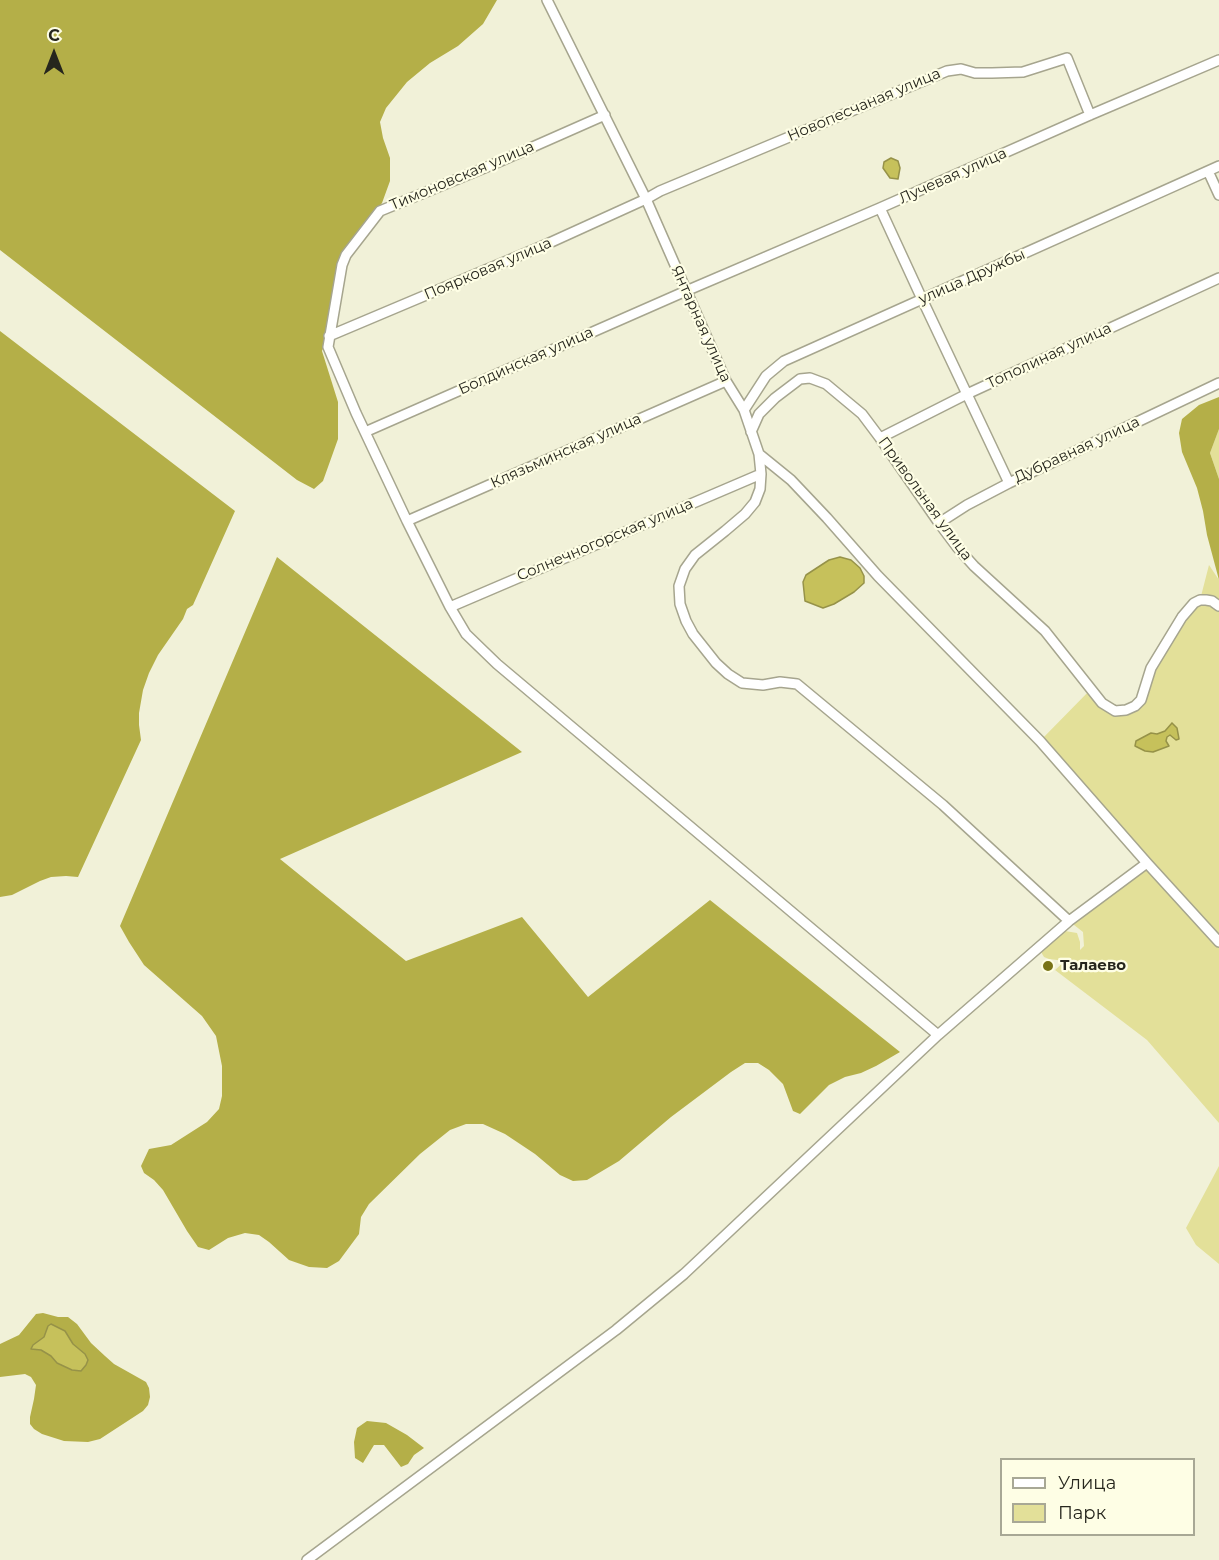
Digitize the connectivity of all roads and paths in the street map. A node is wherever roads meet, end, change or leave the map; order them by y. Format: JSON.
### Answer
{"nodes":[{"id":1,"x":547,"y":0,"type":"edge"},
{"id":2,"x":1219,"y":60,"type":"edge"},
{"id":3,"x":605,"y":115,"type":"junction"},
{"id":4,"x":1090,"y":115,"type":"junction"},
{"id":5,"x":1219,"y":166,"type":"edge"},
{"id":6,"x":1209,"y":171,"type":"junction"},
{"id":7,"x":1219,"y":195,"type":"edge"},
{"id":8,"x":646,"y":199,"type":"junction"},
{"id":9,"x":880,"y":208,"type":"junction"},
{"id":10,"x":1219,"y":278,"type":"edge"},
{"id":11,"x":686,"y":291,"type":"junction"},
{"id":12,"x":922,"y":299,"type":"junction"},
{"id":13,"x":329,"y":336,"type":"junction"},
{"id":14,"x":726,"y":381,"type":"junction"},
{"id":15,"x":1219,"y":383,"type":"edge"},
{"id":16,"x":967,"y":394,"type":"junction"},
{"id":17,"x":744,"y":410,"type":"junction"},
{"id":18,"x":365,"y":432,"type":"junction"},
{"id":19,"x":751,"y":432,"type":"junction"},
{"id":20,"x":880,"y":438,"type":"junction"},
{"id":21,"x":759,"y":454,"type":"junction"},
{"id":22,"x":761,"y":474,"type":"junction"},
{"id":23,"x":1009,"y":483,"type":"junction"},
{"id":24,"x":407,"y":521,"type":"junction"},
{"id":25,"x":939,"y":523,"type":"junction"},
{"id":26,"x":1219,"y":606,"type":"edge"},
{"id":27,"x":450,"y":607,"type":"junction"},
{"id":28,"x":1147,"y":863,"type":"junction"},
{"id":29,"x":1069,"y":921,"type":"junction"},
{"id":30,"x":1219,"y":942,"type":"edge"},
{"id":31,"x":938,"y":1035,"type":"junction"},
{"id":32,"x":308,"y":1560,"type":"edge"}],
"edges":[{"from":1,"to":3,"type":"street","name":"Янтарная улица"},
{"from":2,"to":4,"type":"street","name":"Лучевая улица"},
{"from":3,"to":8,"type":"street","name":"Янтарная улица"},
{"from":3,"to":13,"type":"street","name":"Тимоновская улица"},
{"from":4,"to":8,"type":"street","name":"Новопесчаная улица"},
{"from":4,"to":9,"type":"street","name":"Лучевая улица"},
{"from":5,"to":6,"type":"street","name":"улица Дружбы"},
{"from":6,"to":7,"type":"street"},
{"from":6,"to":12,"type":"street","name":"улица Дружбы"},
{"from":8,"to":11,"type":"street","name":"Янтарная улица"},
{"from":8,"to":13,"type":"street","name":"Поярковая улица"},
{"from":9,"to":11,"type":"street","name":"Лучевая улица"},
{"from":9,"to":12,"type":"street"},
{"from":10,"to":16,"type":"street","name":"Тополиная улица"},
{"from":11,"to":14,"type":"street","name":"Янтарная улица"},
{"from":11,"to":18,"type":"street","name":"Болдинская улица"},
{"from":12,"to":16,"type":"street"},
{"from":12,"to":17,"type":"street","name":"улица Дружбы"},
{"from":13,"to":18,"type":"street"},
{"from":14,"to":17,"type":"street","name":"Янтарная улица"},
{"from":14,"to":24,"type":"street","name":"Клязьминская улица"},
{"from":15,"to":23,"type":"street","name":"Дубравная улица"},
{"from":16,"to":20,"type":"street","name":"Тополиная улица"},
{"from":16,"to":23,"type":"street"},
{"from":17,"to":19,"type":"street","name":"Янтарная улица"},
{"from":18,"to":24,"type":"street"},
{"from":19,"to":20,"type":"street","name":"Привольная улица"},
{"from":19,"to":21,"type":"street","name":"Янтарная улица"},
{"from":20,"to":25,"type":"street","name":"Привольная улица"},
{"from":21,"to":22,"type":"street","name":"Янтарная улица"},
{"from":21,"to":28,"type":"street"},
{"from":22,"to":27,"type":"street","name":"Солнечногорская улица"},
{"from":22,"to":29,"type":"street","name":"Янтарная улица"},
{"from":23,"to":25,"type":"street","name":"Дубравная улица"},
{"from":24,"to":27,"type":"street"},
{"from":25,"to":26,"type":"street","name":"Привольная улица"},
{"from":27,"to":31,"type":"street"},
{"from":28,"to":29,"type":"street"},
{"from":28,"to":30,"type":"street"},
{"from":29,"to":31,"type":"street"},
{"from":31,"to":32,"type":"street"}]}
